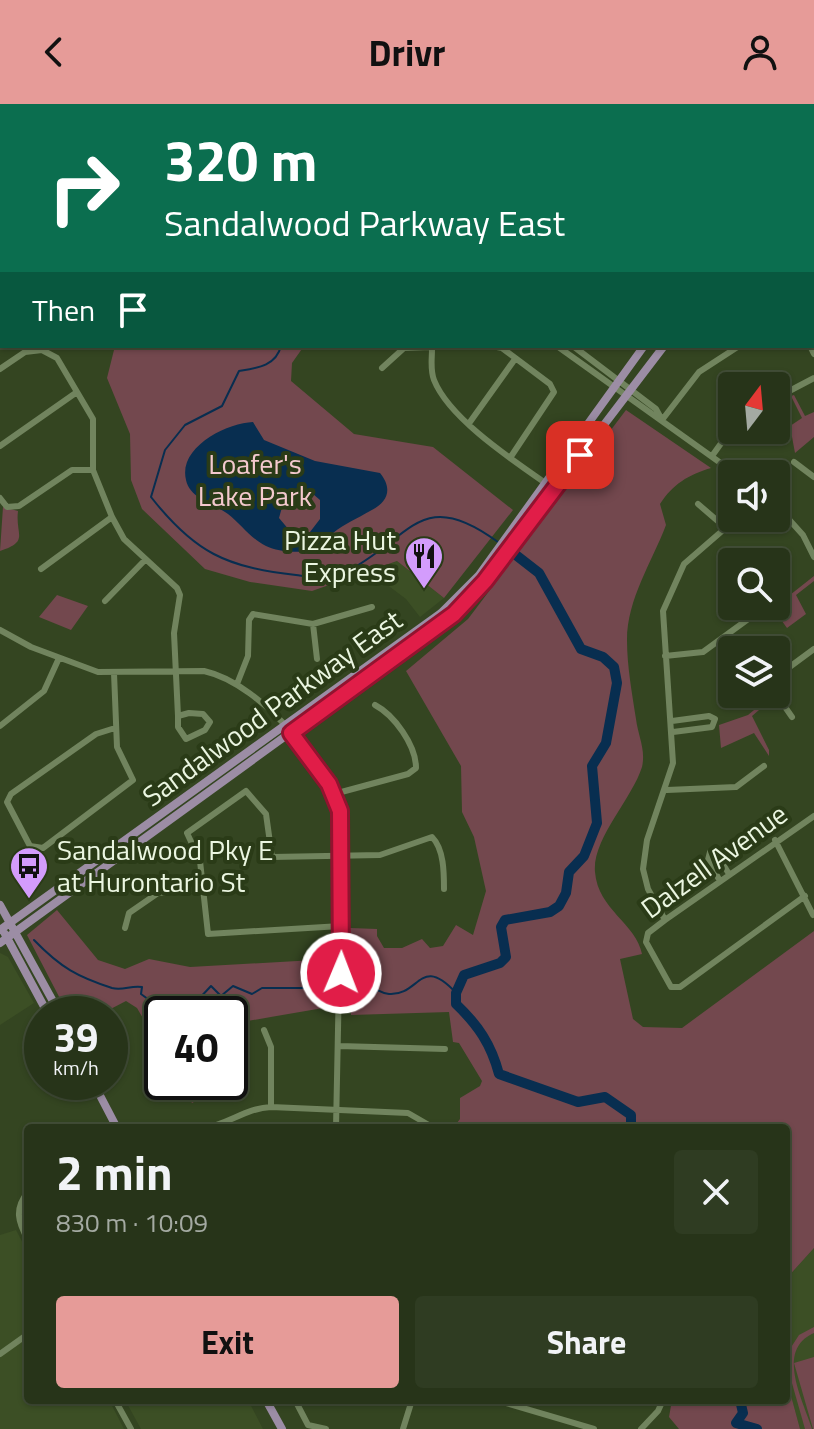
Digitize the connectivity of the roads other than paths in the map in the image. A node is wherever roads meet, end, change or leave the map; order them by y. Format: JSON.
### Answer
{"nodes":[{"id":1,"x":43,"y":348,"type":"edge"},
{"id":2,"x":441,"y":348,"type":"edge"},
{"id":3,"x":502,"y":348,"type":"edge"},
{"id":4,"x":561,"y":348,"type":"edge"},
{"id":5,"x":575,"y":348,"type":"edge"},
{"id":6,"x":643,"y":348,"type":"edge"},
{"id":7,"x":662,"y":348,"type":"edge"},
{"id":8,"x":736,"y":348,"type":"edge"},
{"id":9,"x":432,"y":349,"type":"junction"},
{"id":10,"x":515,"y":359,"type":"junction"},
{"id":11,"x":382,"y":368,"type":"dead end"},
{"id":12,"x":0,"y":369,"type":"edge"},
{"id":13,"x":814,"y":378,"type":"edge"},
{"id":14,"x":617,"y":383,"type":"junction"},
{"id":15,"x":790,"y":391,"type":"edge"},
{"id":16,"x":77,"y":392,"type":"junction"},
{"id":17,"x":628,"y":392,"type":"junction"},
{"id":18,"x":662,"y":420,"type":"junction"},
{"id":19,"x":470,"y":422,"type":"junction"},
{"id":20,"x":721,"y":444,"type":"edge"},
{"id":21,"x":0,"y":446,"type":"edge"},
{"id":22,"x":712,"y":456,"type":"junction"},
{"id":23,"x":510,"y":458,"type":"junction"},
{"id":24,"x":718,"y":460,"type":"edge"},
{"id":25,"x":794,"y":462,"type":"dead end"},
{"id":26,"x":93,"y":470,"type":"junction"},
{"id":27,"x":814,"y":477,"type":"edge"},
{"id":28,"x":544,"y":482,"type":"junction"},
{"id":29,"x":0,"y":498,"type":"edge"},
{"id":30,"x":698,"y":504,"type":"dead end"},
{"id":31,"x":112,"y":517,"type":"junction"},
{"id":32,"x":718,"y":521,"type":"edge"},
{"id":33,"x":790,"y":521,"type":"edge"},
{"id":34,"x":723,"y":532,"type":"edge"},
{"id":35,"x":508,"y":541,"type":"junction"},
{"id":36,"x":814,"y":557,"type":"edge"},
{"id":37,"x":145,"y":560,"type":"junction"},
{"id":38,"x":41,"y":569,"type":"dead end"},
{"id":39,"x":105,"y":601,"type":"dead end"},
{"id":40,"x":372,"y":607,"type":"dead end"},
{"id":41,"x":747,"y":620,"type":"edge"},
{"id":42,"x":313,"y":624,"type":"junction"},
{"id":43,"x":2,"y":632,"type":"edge"},
{"id":44,"x":0,"y":642,"type":"edge"},
{"id":45,"x":814,"y":649,"type":"edge"},
{"id":46,"x":665,"y":656,"type":"junction"},
{"id":47,"x":59,"y":658,"type":"junction"},
{"id":48,"x":317,"y":659,"type":"dead end"},
{"id":49,"x":790,"y":667,"type":"edge"},
{"id":50,"x":176,"y":671,"type":"junction"},
{"id":51,"x":114,"y":673,"type":"junction"},
{"id":52,"x":237,"y":684,"type":"junction"},
{"id":53,"x":375,"y":705,"type":"dead end"},
{"id":54,"x":786,"y":708,"type":"edge"},
{"id":55,"x":178,"y":716,"type":"junction"},
{"id":56,"x":792,"y":717,"type":"dead end"},
{"id":57,"x":672,"y":721,"type":"junction"},
{"id":58,"x":0,"y":726,"type":"edge"},
{"id":59,"x":115,"y":728,"type":"junction"},
{"id":60,"x":288,"y":730,"type":"junction"},
{"id":61,"x":673,"y":732,"type":"junction"},
{"id":62,"x":764,"y":766,"type":"dead end"},
{"id":63,"x":667,"y":790,"type":"junction"},
{"id":64,"x":334,"y":794,"type":"junction"},
{"id":65,"x":814,"y":816,"type":"edge"},
{"id":66,"x":775,"y":840,"type":"junction"},
{"id":67,"x":342,"y":855,"type":"junction"},
{"id":68,"x":729,"y":874,"type":"junction"},
{"id":69,"x":720,"y":881,"type":"junction"},
{"id":70,"x":201,"y":889,"type":"junction"},
{"id":71,"x":444,"y":889,"type":"dead end"},
{"id":72,"x":805,"y":896,"type":"junction"},
{"id":73,"x":0,"y":905,"type":"edge"},
{"id":74,"x":813,"y":915,"type":"edge"},
{"id":75,"x":665,"y":920,"type":"junction"},
{"id":76,"x":341,"y":926,"type":"junction"},
{"id":77,"x":3,"y":927,"type":"edge"},
{"id":78,"x":125,"y":928,"type":"dead end"},
{"id":79,"x":7,"y":938,"type":"edge"},
{"id":80,"x":38,"y":996,"type":"edge"},
{"id":81,"x":47,"y":996,"type":"edge"},
{"id":82,"x":264,"y":1030,"type":"dead end"},
{"id":83,"x":339,"y":1046,"type":"junction"},
{"id":84,"x":445,"y":1049,"type":"dead end"},
{"id":85,"x":102,"y":1100,"type":"edge"},
{"id":86,"x":271,"y":1107,"type":"junction"},
{"id":87,"x":336,"y":1110,"type":"junction"},
{"id":88,"x":115,"y":1124,"type":"edge"},
{"id":89,"x":221,"y":1124,"type":"edge"},
{"id":90,"x":336,"y":1124,"type":"edge"},
{"id":91,"x":427,"y":1124,"type":"edge"},
{"id":92,"x":24,"y":1200,"type":"edge"},
{"id":93,"x":24,"y":1233,"type":"edge"},
{"id":94,"x":24,"y":1337,"type":"edge"},
{"id":95,"x":0,"y":1354,"type":"edge"},
{"id":96,"x":117,"y":1404,"type":"edge"},
{"id":97,"x":268,"y":1404,"type":"edge"},
{"id":98,"x":297,"y":1404,"type":"edge"},
{"id":99,"x":411,"y":1404,"type":"edge"},
{"id":100,"x":510,"y":1404,"type":"edge"},
{"id":101,"x":661,"y":1404,"type":"edge"},
{"id":102,"x":131,"y":1429,"type":"edge"},
{"id":103,"x":282,"y":1429,"type":"edge"},
{"id":104,"x":326,"y":1429,"type":"edge"},
{"id":105,"x":403,"y":1429,"type":"edge"},
{"id":106,"x":594,"y":1429,"type":"edge"},
{"id":107,"x":641,"y":1429,"type":"edge"}],
"edges":[{"from":1,"to":12,"type":"street"},
{"from":1,"to":16,"type":"street"},
{"from":2,"to":9,"type":"street"},
{"from":3,"to":10,"type":"street"},
{"from":4,"to":14,"type":"street"},
{"from":5,"to":14,"type":"street"},
{"from":6,"to":14,"type":"main road","name":"Sandalwood Parkway East"},
{"from":7,"to":17,"type":"main road","name":"Sandalwood Parkway East"},
{"from":8,"to":18,"type":"street"},
{"from":9,"to":11,"type":"street"},
{"from":9,"to":19,"type":"street"},
{"from":10,"to":19,"type":"street"},
{"from":10,"to":23,"type":"street"},
{"from":13,"to":15,"type":"street"},
{"from":14,"to":17,"type":"street"},
{"from":14,"to":28,"type":"main road","name":"Sandalwood Parkway East"},
{"from":16,"to":21,"type":"street"},
{"from":16,"to":26,"type":"street"},
{"from":17,"to":18,"type":"street"},
{"from":17,"to":35,"type":"main road","name":"Sandalwood Parkway East"},
{"from":18,"to":22,"type":"street"},
{"from":19,"to":23,"type":"street"},
{"from":20,"to":22,"type":"street"},
{"from":22,"to":24,"type":"street"},
{"from":23,"to":28,"type":"street"},
{"from":25,"to":27,"type":"street"},
{"from":26,"to":29,"type":"street"},
{"from":26,"to":31,"type":"street"},
{"from":28,"to":35,"type":"main road","name":"Sandalwood Parkway East"},
{"from":30,"to":32,"type":"street"},
{"from":31,"to":37,"type":"street"},
{"from":31,"to":38,"type":"street"},
{"from":33,"to":36,"type":"street"},
{"from":34,"to":46,"type":"street"},
{"from":35,"to":60,"type":"main road","name":"Sandalwood Parkway East"},
{"from":37,"to":39,"type":"street"},
{"from":37,"to":50,"type":"street"},
{"from":40,"to":42,"type":"street"},
{"from":41,"to":46,"type":"street"},
{"from":42,"to":48,"type":"street"},
{"from":42,"to":52,"type":"street"},
{"from":43,"to":44,"type":"street"},
{"from":43,"to":47,"type":"street"},
{"from":45,"to":49,"type":"street"},
{"from":46,"to":57,"type":"street"},
{"from":47,"to":51,"type":"street"},
{"from":47,"to":58,"type":"street"},
{"from":50,"to":51,"type":"street"},
{"from":50,"to":52,"type":"street"},
{"from":50,"to":55,"type":"street"},
{"from":51,"to":59,"type":"street"},
{"from":52,"to":60,"type":"street"},
{"from":53,"to":64,"type":"street"},
{"from":54,"to":56,"type":"street"},
{"from":55,"to":55,"type":"street"},
{"from":57,"to":61,"type":"street"},
{"from":57,"to":61,"type":"street"},
{"from":59,"to":59,"type":"street"},
{"from":60,"to":64,"type":"street"},
{"from":60,"to":77,"type":"main road","name":"Sandalwood Parkway East"},
{"from":60,"to":79,"type":"main road","name":"Sandalwood Parkway East"},
{"from":61,"to":63,"type":"street"},
{"from":62,"to":63,"type":"street"},
{"from":63,"to":75,"type":"street"},
{"from":64,"to":67,"type":"street"},
{"from":65,"to":66,"type":"street","name":"Dalzell Avenue"},
{"from":66,"to":68,"type":"street","name":"Dalzell Avenue"},
{"from":66,"to":72,"type":"street"},
{"from":67,"to":70,"type":"street"},
{"from":67,"to":71,"type":"street"},
{"from":67,"to":76,"type":"street"},
{"from":68,"to":69,"type":"street","name":"Dalzell Avenue"},
{"from":68,"to":69,"type":"street"},
{"from":69,"to":75,"type":"street","name":"Dalzell Avenue"},
{"from":70,"to":76,"type":"street"},
{"from":70,"to":78,"type":"street"},
{"from":72,"to":74,"type":"street"},
{"from":72,"to":75,"type":"street","name":"Dalzell Avenue"},
{"from":73,"to":77,"type":"main road"},
{"from":76,"to":83,"type":"street"},
{"from":77,"to":79,"type":"main road"},
{"from":79,"to":80,"type":"main road"},
{"from":79,"to":81,"type":"main road"},
{"from":82,"to":86,"type":"street"},
{"from":83,"to":84,"type":"street"},
{"from":83,"to":87,"type":"street"},
{"from":85,"to":88,"type":"main road"},
{"from":86,"to":87,"type":"street"},
{"from":86,"to":89,"type":"street"},
{"from":87,"to":90,"type":"street"},
{"from":87,"to":91,"type":"street"},
{"from":92,"to":93,"type":"street"},
{"from":94,"to":95,"type":"street"},
{"from":96,"to":102,"type":"street"},
{"from":97,"to":103,"type":"main road"},
{"from":98,"to":104,"type":"street"},
{"from":99,"to":105,"type":"street"},
{"from":100,"to":106,"type":"street"},
{"from":101,"to":107,"type":"street"}]}
